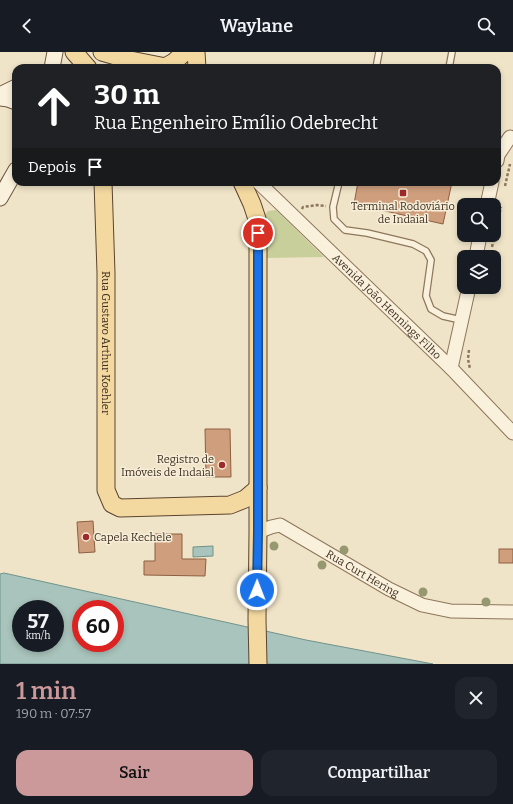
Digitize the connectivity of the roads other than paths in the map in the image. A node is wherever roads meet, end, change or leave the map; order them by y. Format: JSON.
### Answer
{"nodes":[{"id":1,"x":55,"y":52,"type":"edge"},
{"id":2,"x":74,"y":52,"type":"edge"},
{"id":3,"x":102,"y":52,"type":"edge"},
{"id":4,"x":185,"y":52,"type":"edge"},
{"id":5,"x":196,"y":52,"type":"edge"},
{"id":6,"x":379,"y":52,"type":"edge"},
{"id":7,"x":452,"y":52,"type":"edge"},
{"id":8,"x":130,"y":60,"type":"junction"},
{"id":9,"x":53,"y":64,"type":"edge"},
{"id":10,"x":84,"y":64,"type":"edge"},
{"id":11,"x":117,"y":64,"type":"edge"},
{"id":12,"x":148,"y":64,"type":"edge"},
{"id":13,"x":171,"y":64,"type":"edge"},
{"id":14,"x":197,"y":64,"type":"edge"},
{"id":15,"x":377,"y":64,"type":"edge"},
{"id":16,"x":450,"y":64,"type":"edge"},
{"id":17,"x":12,"y":89,"type":"edge"},
{"id":18,"x":0,"y":96,"type":"edge"},
{"id":19,"x":12,"y":100,"type":"edge"},
{"id":20,"x":501,"y":136,"type":"edge"},
{"id":21,"x":512,"y":138,"type":"edge"},
{"id":22,"x":501,"y":151,"type":"edge"},
{"id":23,"x":12,"y":177,"type":"edge"},
{"id":24,"x":103,"y":186,"type":"edge"},
{"id":25,"x":244,"y":186,"type":"edge"},
{"id":26,"x":262,"y":186,"type":"edge"},
{"id":27,"x":338,"y":186,"type":"edge"},
{"id":28,"x":491,"y":186,"type":"edge"},
{"id":29,"x":0,"y":198,"type":"edge"},
{"id":30,"x":489,"y":198,"type":"edge"},
{"id":31,"x":468,"y":294,"type":"edge"},
{"id":32,"x":462,"y":320,"type":"junction"},
{"id":33,"x":451,"y":368,"type":"junction"},
{"id":34,"x":513,"y":432,"type":"edge"},
{"id":35,"x":258,"y":488,"type":"junction"},
{"id":36,"x":230,"y":505,"type":"junction"},
{"id":37,"x":258,"y":532,"type":"junction"},
{"id":38,"x":513,"y":612,"type":"edge"},
{"id":39,"x":258,"y":664,"type":"edge"}],
"edges":[{"from":1,"to":9,"type":"main road"},
{"from":2,"to":10,"type":"main road"},
{"from":3,"to":8,"type":"main road"},
{"from":4,"to":13,"type":"main road"},
{"from":5,"to":14,"type":"main road"},
{"from":6,"to":15,"type":"lane"},
{"from":7,"to":16,"type":"lane"},
{"from":8,"to":11,"type":"main road"},
{"from":8,"to":12,"type":"main road"},
{"from":17,"to":18,"type":"main road"},
{"from":18,"to":19,"type":"main road"},
{"from":20,"to":21,"type":"street"},
{"from":21,"to":22,"type":"street"},
{"from":23,"to":29,"type":"main road"},
{"from":24,"to":36,"type":"main road","name":"Rua Gustavo Arthur Koehler"},
{"from":25,"to":35,"type":"main road"},
{"from":26,"to":33,"type":"street","name":"Avenida João Hennings Filho"},
{"from":27,"to":32,"type":"lane"},
{"from":28,"to":30,"type":"street"},
{"from":31,"to":32,"type":"street"},
{"from":32,"to":33,"type":"street"},
{"from":33,"to":34,"type":"street","name":"Avenida João Hennings Filho"},
{"from":35,"to":36,"type":"main road"},
{"from":35,"to":37,"type":"main road"},
{"from":36,"to":37,"type":"main road"},
{"from":37,"to":38,"type":"street","name":"Rua Curt Hering"},
{"from":37,"to":39,"type":"main road"}]}
